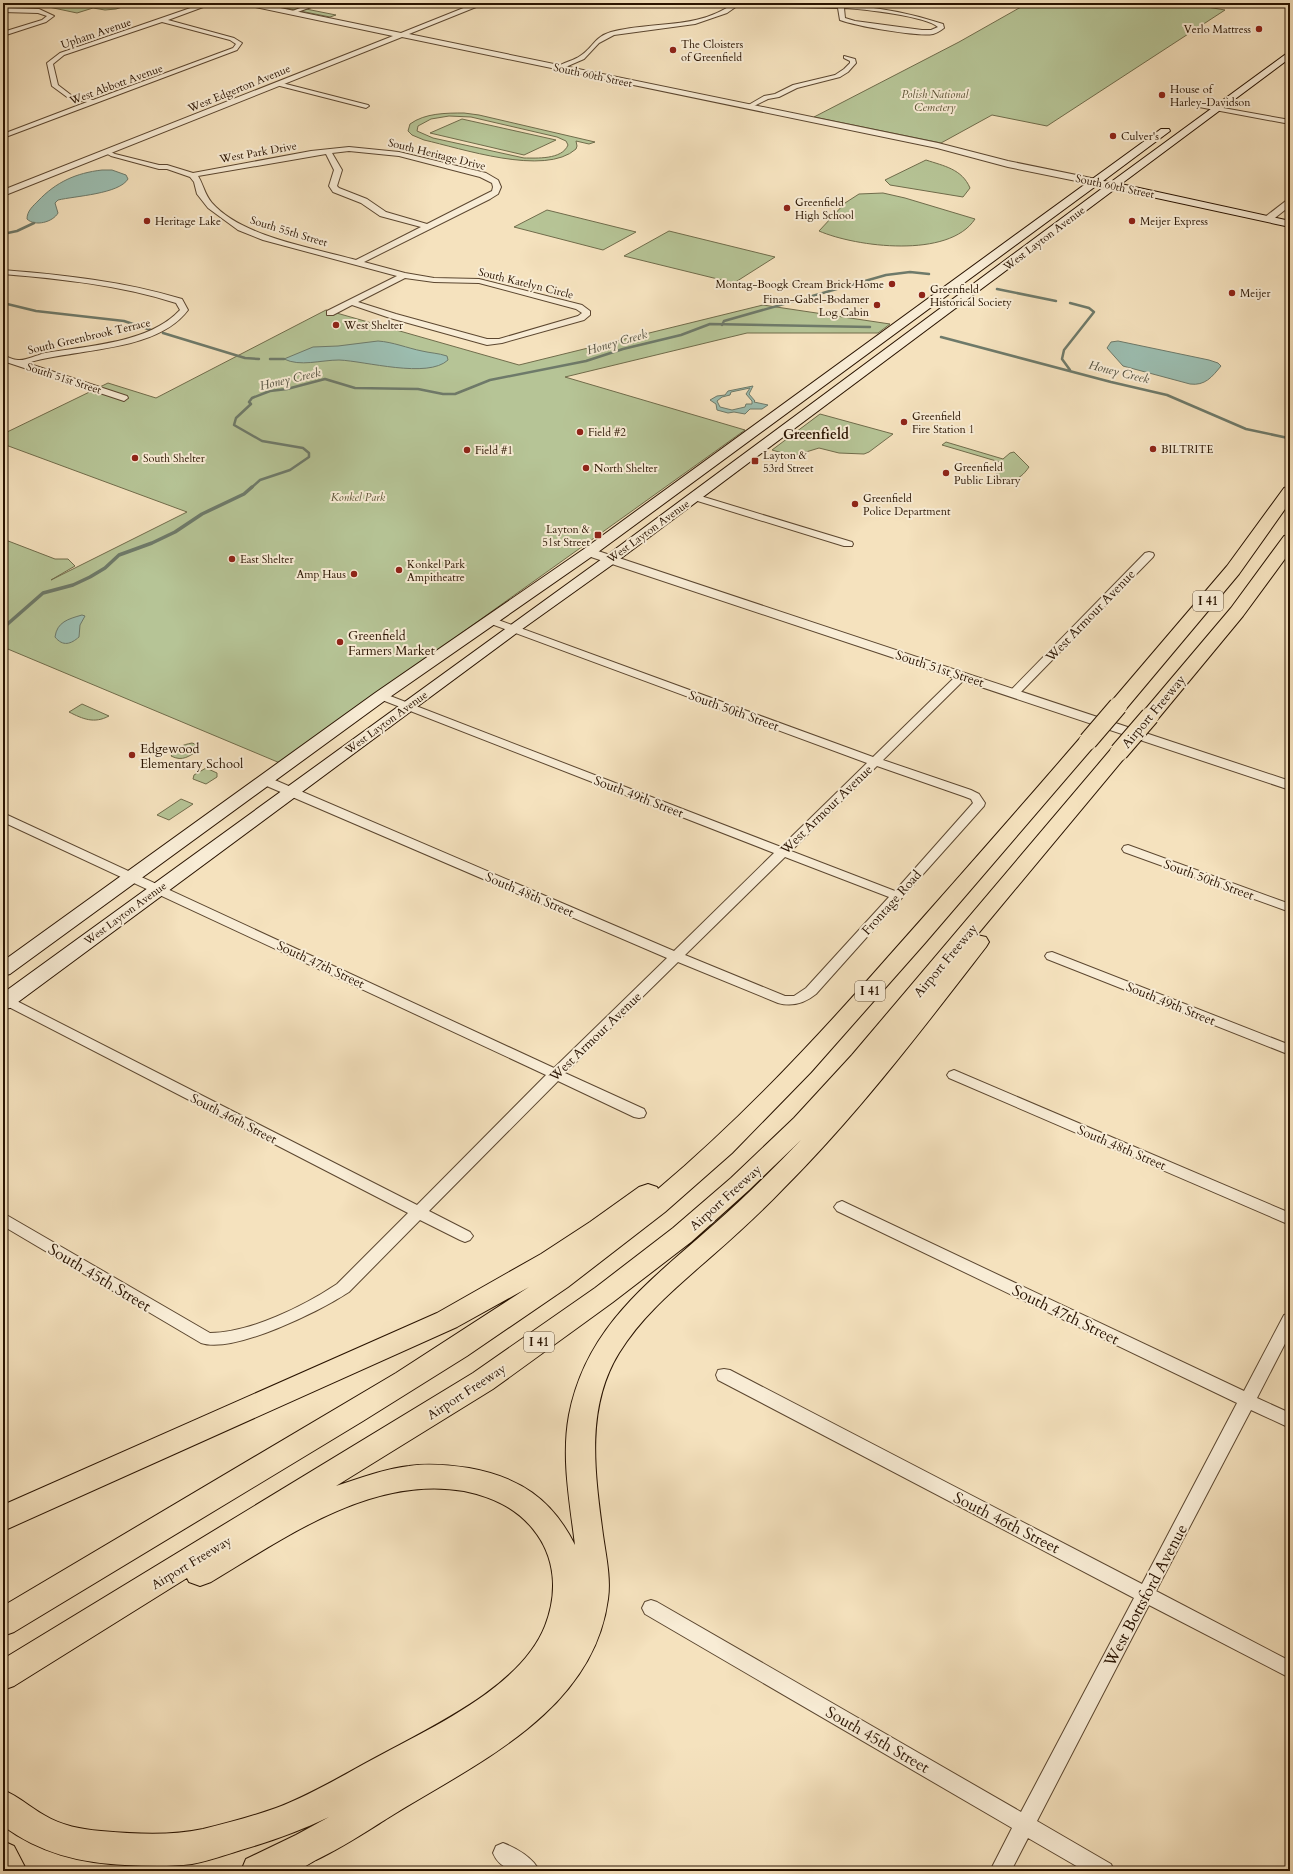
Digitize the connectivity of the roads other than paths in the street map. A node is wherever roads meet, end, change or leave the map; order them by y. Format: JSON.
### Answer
{"nodes":[{"id":1,"x":212,"y":3,"type":"edge"},
{"id":2,"x":246,"y":3,"type":"edge"},
{"id":3,"x":319,"y":3,"type":"edge"},
{"id":4,"x":482,"y":3,"type":"edge"},
{"id":5,"x":736,"y":4,"type":"edge"},
{"id":6,"x":841,"y":6,"type":"junction"},
{"id":7,"x":3,"y":10,"type":"edge"},
{"id":8,"x":292,"y":12,"type":"junction"},
{"id":9,"x":163,"y":20,"type":"junction"},
{"id":10,"x":3,"y":34,"type":"edge"},
{"id":11,"x":402,"y":35,"type":"junction"},
{"id":12,"x":1290,"y":54,"type":"edge"},
{"id":13,"x":846,"y":57,"type":"dead end"},
{"id":14,"x":559,"y":68,"type":"junction"},
{"id":15,"x":278,"y":84,"type":"junction"},
{"id":16,"x":777,"y":96,"type":"junction"},
{"id":17,"x":1211,"y":98,"type":"dead end"},
{"id":18,"x":94,"y":102,"type":"junction"},
{"id":19,"x":366,"y":106,"type":"dead end"},
{"id":20,"x":1201,"y":106,"type":"junction"},
{"id":21,"x":748,"y":107,"type":"junction"},
{"id":22,"x":1217,"y":108,"type":"junction"},
{"id":23,"x":762,"y":109,"type":"junction"},
{"id":24,"x":1192,"y":112,"type":"dead end"},
{"id":25,"x":1290,"y":122,"type":"edge"},
{"id":26,"x":1176,"y":123,"type":"dead end"},
{"id":27,"x":3,"y":136,"type":"edge"},
{"id":28,"x":328,"y":151,"type":"junction"},
{"id":29,"x":108,"y":152,"type":"junction"},
{"id":30,"x":193,"y":175,"type":"junction"},
{"id":31,"x":1099,"y":179,"type":"junction"},
{"id":32,"x":1117,"y":183,"type":"junction"},
{"id":33,"x":3,"y":193,"type":"edge"},
{"id":34,"x":1290,"y":202,"type":"edge"},
{"id":35,"x":1271,"y":217,"type":"junction"},
{"id":36,"x":1290,"y":217,"type":"edge"},
{"id":37,"x":1290,"y":224,"type":"edge"},
{"id":38,"x":428,"y":226,"type":"junction"},
{"id":39,"x":357,"y":262,"type":"junction"},
{"id":40,"x":3,"y":272,"type":"edge"},
{"id":41,"x":404,"y":275,"type":"junction"},
{"id":42,"x":351,"y":302,"type":"junction"},
{"id":43,"x":330,"y":312,"type":"dead end"},
{"id":44,"x":3,"y":358,"type":"edge"},
{"id":45,"x":18,"y":363,"type":"junction"},
{"id":46,"x":124,"y":398,"type":"dead end"},
{"id":47,"x":1290,"y":490,"type":"edge"},
{"id":48,"x":694,"y":497,"type":"junction"},
{"id":49,"x":1290,"y":540,"type":"edge"},
{"id":50,"x":848,"y":544,"type":"dead end"},
{"id":51,"x":589,"y":552,"type":"junction"},
{"id":52,"x":1149,"y":555,"type":"dead end"},
{"id":53,"x":611,"y":559,"type":"junction"},
{"id":54,"x":490,"y":620,"type":"junction"},
{"id":55,"x":513,"y":629,"type":"junction"},
{"id":56,"x":962,"y":676,"type":"junction"},
{"id":57,"x":1014,"y":693,"type":"junction"},
{"id":58,"x":381,"y":696,"type":"junction"},
{"id":59,"x":407,"y":706,"type":"junction"},
{"id":60,"x":876,"y":762,"type":"junction"},
{"id":61,"x":266,"y":780,"type":"junction"},
{"id":62,"x":1290,"y":786,"type":"edge"},
{"id":63,"x":291,"y":792,"type":"junction"},
{"id":64,"x":977,"y":799,"type":"joint"},
{"id":65,"x":3,"y":817,"type":"edge"},
{"id":66,"x":1128,"y":850,"type":"dead end"},
{"id":67,"x":782,"y":852,"type":"junction"},
{"id":68,"x":132,"y":877,"type":"junction"},
{"id":69,"x":159,"y":889,"type":"junction"},
{"id":70,"x":897,"y":896,"type":"junction"},
{"id":71,"x":1290,"y":908,"type":"edge"},
{"id":72,"x":982,"y":915,"type":"junction"},
{"id":73,"x":677,"y":956,"type":"junction"},
{"id":74,"x":1052,"y":956,"type":"dead end"},
{"id":75,"x":3,"y":970,"type":"edge"},
{"id":76,"x":796,"y":1000,"type":"joint"},
{"id":77,"x":4,"y":1001,"type":"edge"},
{"id":78,"x":1290,"y":1050,"type":"edge"},
{"id":79,"x":556,"y":1074,"type":"junction"},
{"id":80,"x":954,"y":1075,"type":"dead end"},
{"id":81,"x":790,"y":1080,"type":"junction"},
{"id":82,"x":638,"y":1113,"type":"dead end"},
{"id":83,"x":842,"y":1207,"type":"dead end"},
{"id":84,"x":419,"y":1213,"type":"junction"},
{"id":85,"x":3,"y":1219,"type":"edge"},
{"id":86,"x":1290,"y":1219,"type":"edge"},
{"id":87,"x":465,"y":1236,"type":"dead end"},
{"id":88,"x":1290,"y":1319,"type":"edge"},
{"id":89,"x":197,"y":1334,"type":"joint"},
{"id":90,"x":724,"y":1375,"type":"dead end"},
{"id":91,"x":1247,"y":1401,"type":"junction"},
{"id":92,"x":1290,"y":1421,"type":"edge"},
{"id":93,"x":3,"y":1518,"type":"edge"},
{"id":94,"x":1146,"y":1594,"type":"junction"},
{"id":95,"x":651,"y":1608,"type":"dead end"},
{"id":96,"x":3,"y":1622,"type":"edge"},
{"id":97,"x":1290,"y":1670,"type":"edge"},
{"id":98,"x":9,"y":1672,"type":"edge"},
{"id":99,"x":3,"y":1806,"type":"edge"},
{"id":100,"x":1025,"y":1824,"type":"junction"},
{"id":101,"x":316,"y":1842,"type":"junction"},
{"id":102,"x":503,"y":1853,"type":"dead end"},
{"id":103,"x":3,"y":1857,"type":"edge"},
{"id":104,"x":11,"y":1871,"type":"edge"},
{"id":105,"x":258,"y":1871,"type":"edge"},
{"id":106,"x":281,"y":1871,"type":"edge"},
{"id":107,"x":530,"y":1871,"type":"edge"},
{"id":108,"x":1000,"y":1871,"type":"edge"},
{"id":109,"x":1104,"y":1871,"type":"edge"}],
"edges":[{"from":1,"to":9,"type":"street","name":"Upham Avenue"},
{"from":2,"to":8,"type":"street","name":"South 60th Street"},
{"from":3,"to":8,"type":"street"},
{"from":4,"to":11,"type":"street","name":"West Edgerton Avenue"},
{"from":5,"to":6,"type":"street"},
{"from":5,"to":14,"type":"street"},
{"from":6,"to":6,"type":"street"},
{"from":7,"to":10,"type":"street"},
{"from":8,"to":11,"type":"street","name":"South 60th Street"},
{"from":9,"to":18,"type":"street","name":"Upham Avenue"},
{"from":9,"to":18,"type":"street","name":"West Abbott Avenue"},
{"from":11,"to":14,"type":"street","name":"South 60th Street"},
{"from":11,"to":15,"type":"street","name":"West Edgerton Avenue"},
{"from":12,"to":22,"type":"main road","name":"West Layton Avenue"},
{"from":13,"to":16,"type":"street"},
{"from":14,"to":21,"type":"street","name":"South 60th Street"},
{"from":15,"to":19,"type":"street"},
{"from":15,"to":29,"type":"street","name":"West Edgerton Avenue"},
{"from":16,"to":21,"type":"street"},
{"from":16,"to":23,"type":"street"},
{"from":17,"to":20,"type":"main road"},
{"from":18,"to":27,"type":"street","name":"West Abbott Avenue"},
{"from":20,"to":22,"type":"street"},
{"from":20,"to":24,"type":"main road"},
{"from":21,"to":23,"type":"street","name":"South 60th Street"},
{"from":22,"to":25,"type":"street"},
{"from":22,"to":32,"type":"main road","name":"West Layton Avenue"},
{"from":23,"to":31,"type":"street","name":"South 60th Street"},
{"from":26,"to":31,"type":"main road","name":"West Layton Avenue"},
{"from":28,"to":30,"type":"street","name":"West Park Drive"},
{"from":28,"to":38,"type":"street"},
{"from":28,"to":38,"type":"street","name":"South Heritage Drive"},
{"from":29,"to":30,"type":"street"},
{"from":29,"to":33,"type":"street","name":"West Edgerton Avenue"},
{"from":30,"to":39,"type":"street","name":"South 55th Street"},
{"from":31,"to":32,"type":"main road","name":"South 60th Street"},
{"from":31,"to":51,"type":"main road","name":"West Layton Avenue"},
{"from":32,"to":35,"type":"main road","name":"South 60th Street"},
{"from":32,"to":48,"type":"main road","name":"West Layton Avenue"},
{"from":34,"to":35,"type":"street"},
{"from":35,"to":36,"type":"main road","name":"South 60th Street"},
{"from":35,"to":37,"type":"main road","name":"South 60th Street"},
{"from":38,"to":39,"type":"street","name":"South Heritage Drive"},
{"from":39,"to":41,"type":"street","name":"South 55th Street"},
{"from":40,"to":45,"type":"street","name":"South Greenbrook Terrace"},
{"from":41,"to":42,"type":"street"},
{"from":41,"to":42,"type":"street","name":"South Katelyn Circle"},
{"from":42,"to":43,"type":"street"},
{"from":44,"to":45,"type":"street","name":"South 51st Street"},
{"from":45,"to":46,"type":"street","name":"South 51st Street"},
{"from":47,"to":81,"type":"highway","number":"I 41","bridge":true},
{"from":48,"to":50,"type":"street"},
{"from":48,"to":53,"type":"main road","name":"West Layton Avenue"},
{"from":49,"to":72,"type":"highway","name":"Airport Freeway","number":"I 41","bridge":true},
{"from":51,"to":53,"type":"street","name":"South 51st Street"},
{"from":51,"to":54,"type":"main road","name":"West Layton Avenue"},
{"from":52,"to":57,"type":"street","name":"West Armour Avenue"},
{"from":53,"to":55,"type":"main road","name":"West Layton Avenue"},
{"from":53,"to":56,"type":"street","name":"South 51st Street"},
{"from":54,"to":55,"type":"street","name":"South 50th Street"},
{"from":54,"to":58,"type":"main road","name":"West Layton Avenue"},
{"from":55,"to":59,"type":"main road","name":"West Layton Avenue"},
{"from":55,"to":60,"type":"street","name":"South 50th Street"},
{"from":56,"to":57,"type":"street","name":"South 51st Street"},
{"from":56,"to":60,"type":"street","name":"West Armour Avenue"},
{"from":57,"to":62,"type":"street","name":"South 51st Street"},
{"from":58,"to":59,"type":"street","name":"South 49th Street"},
{"from":58,"to":61,"type":"main road","name":"West Layton Avenue"},
{"from":59,"to":63,"type":"main road","name":"West Layton Avenue"},
{"from":59,"to":67,"type":"street","name":"South 49th Street"},
{"from":60,"to":64,"type":"street","name":"South 50th Street"},
{"from":60,"to":67,"type":"street","name":"West Armour Avenue"},
{"from":61,"to":63,"type":"street","name":"South 48th Street"},
{"from":61,"to":68,"type":"main road","name":"West Layton Avenue"},
{"from":63,"to":69,"type":"main road","name":"West Layton Avenue"},
{"from":63,"to":73,"type":"street","name":"South 48th Street"},
{"from":64,"to":70,"type":"street","name":"Frontage Road"},
{"from":65,"to":68,"type":"street","name":"South 47th Street"},
{"from":66,"to":71,"type":"street","name":"South 50th Street"},
{"from":67,"to":70,"type":"street","name":"South 49th Street"},
{"from":67,"to":73,"type":"street","name":"West Armour Avenue"},
{"from":68,"to":69,"type":"street","name":"South 47th Street"},
{"from":68,"to":75,"type":"main road","name":"West Layton Avenue"},
{"from":69,"to":77,"type":"main road","name":"West Layton Avenue"},
{"from":69,"to":79,"type":"street","name":"South 47th Street"},
{"from":70,"to":76,"type":"street","name":"Frontage Road"},
{"from":72,"to":98,"type":"highway","name":"Airport Freeway","number":"I 41"},
{"from":72,"to":101,"type":"highway"},
{"from":73,"to":76,"type":"street","name":"South 48th Street"},
{"from":73,"to":79,"type":"street","name":"West Armour Avenue"},
{"from":74,"to":78,"type":"street","name":"South 49th Street"},
{"from":77,"to":84,"type":"street","name":"South 46th Street"},
{"from":79,"to":82,"type":"street","name":"South 47th Street"},
{"from":79,"to":84,"type":"street","name":"West Armour Avenue"},
{"from":80,"to":86,"type":"street","name":"South 48th Street"},
{"from":81,"to":93,"type":"highway"},
{"from":81,"to":96,"type":"highway","number":"I 41"},
{"from":83,"to":91,"type":"street","name":"South 47th Street"},
{"from":84,"to":87,"type":"street","name":"South 46th Street"},
{"from":84,"to":89,"type":"street","name":"West Armour Avenue"},
{"from":85,"to":89,"type":"street","name":"South 45th Street"},
{"from":88,"to":91,"type":"street","name":"West Bottsford Avenue"},
{"from":90,"to":94,"type":"street","name":"South 46th Street"},
{"from":91,"to":92,"type":"street","name":"South 47th Street"},
{"from":91,"to":94,"type":"street","name":"West Bottsford Avenue"},
{"from":94,"to":97,"type":"street","name":"South 46th Street"},
{"from":94,"to":100,"type":"street","name":"West Bottsford Avenue"},
{"from":95,"to":100,"type":"street","name":"South 45th Street"},
{"from":98,"to":99,"type":"highway"},
{"from":100,"to":108,"type":"street","name":"West Bottsford Avenue"},
{"from":100,"to":109,"type":"street","name":"South 45th Street"},
{"from":101,"to":105,"type":"highway"},
{"from":101,"to":106,"type":"highway"},
{"from":102,"to":107,"type":"street"},
{"from":103,"to":104,"type":"main road"}]}
